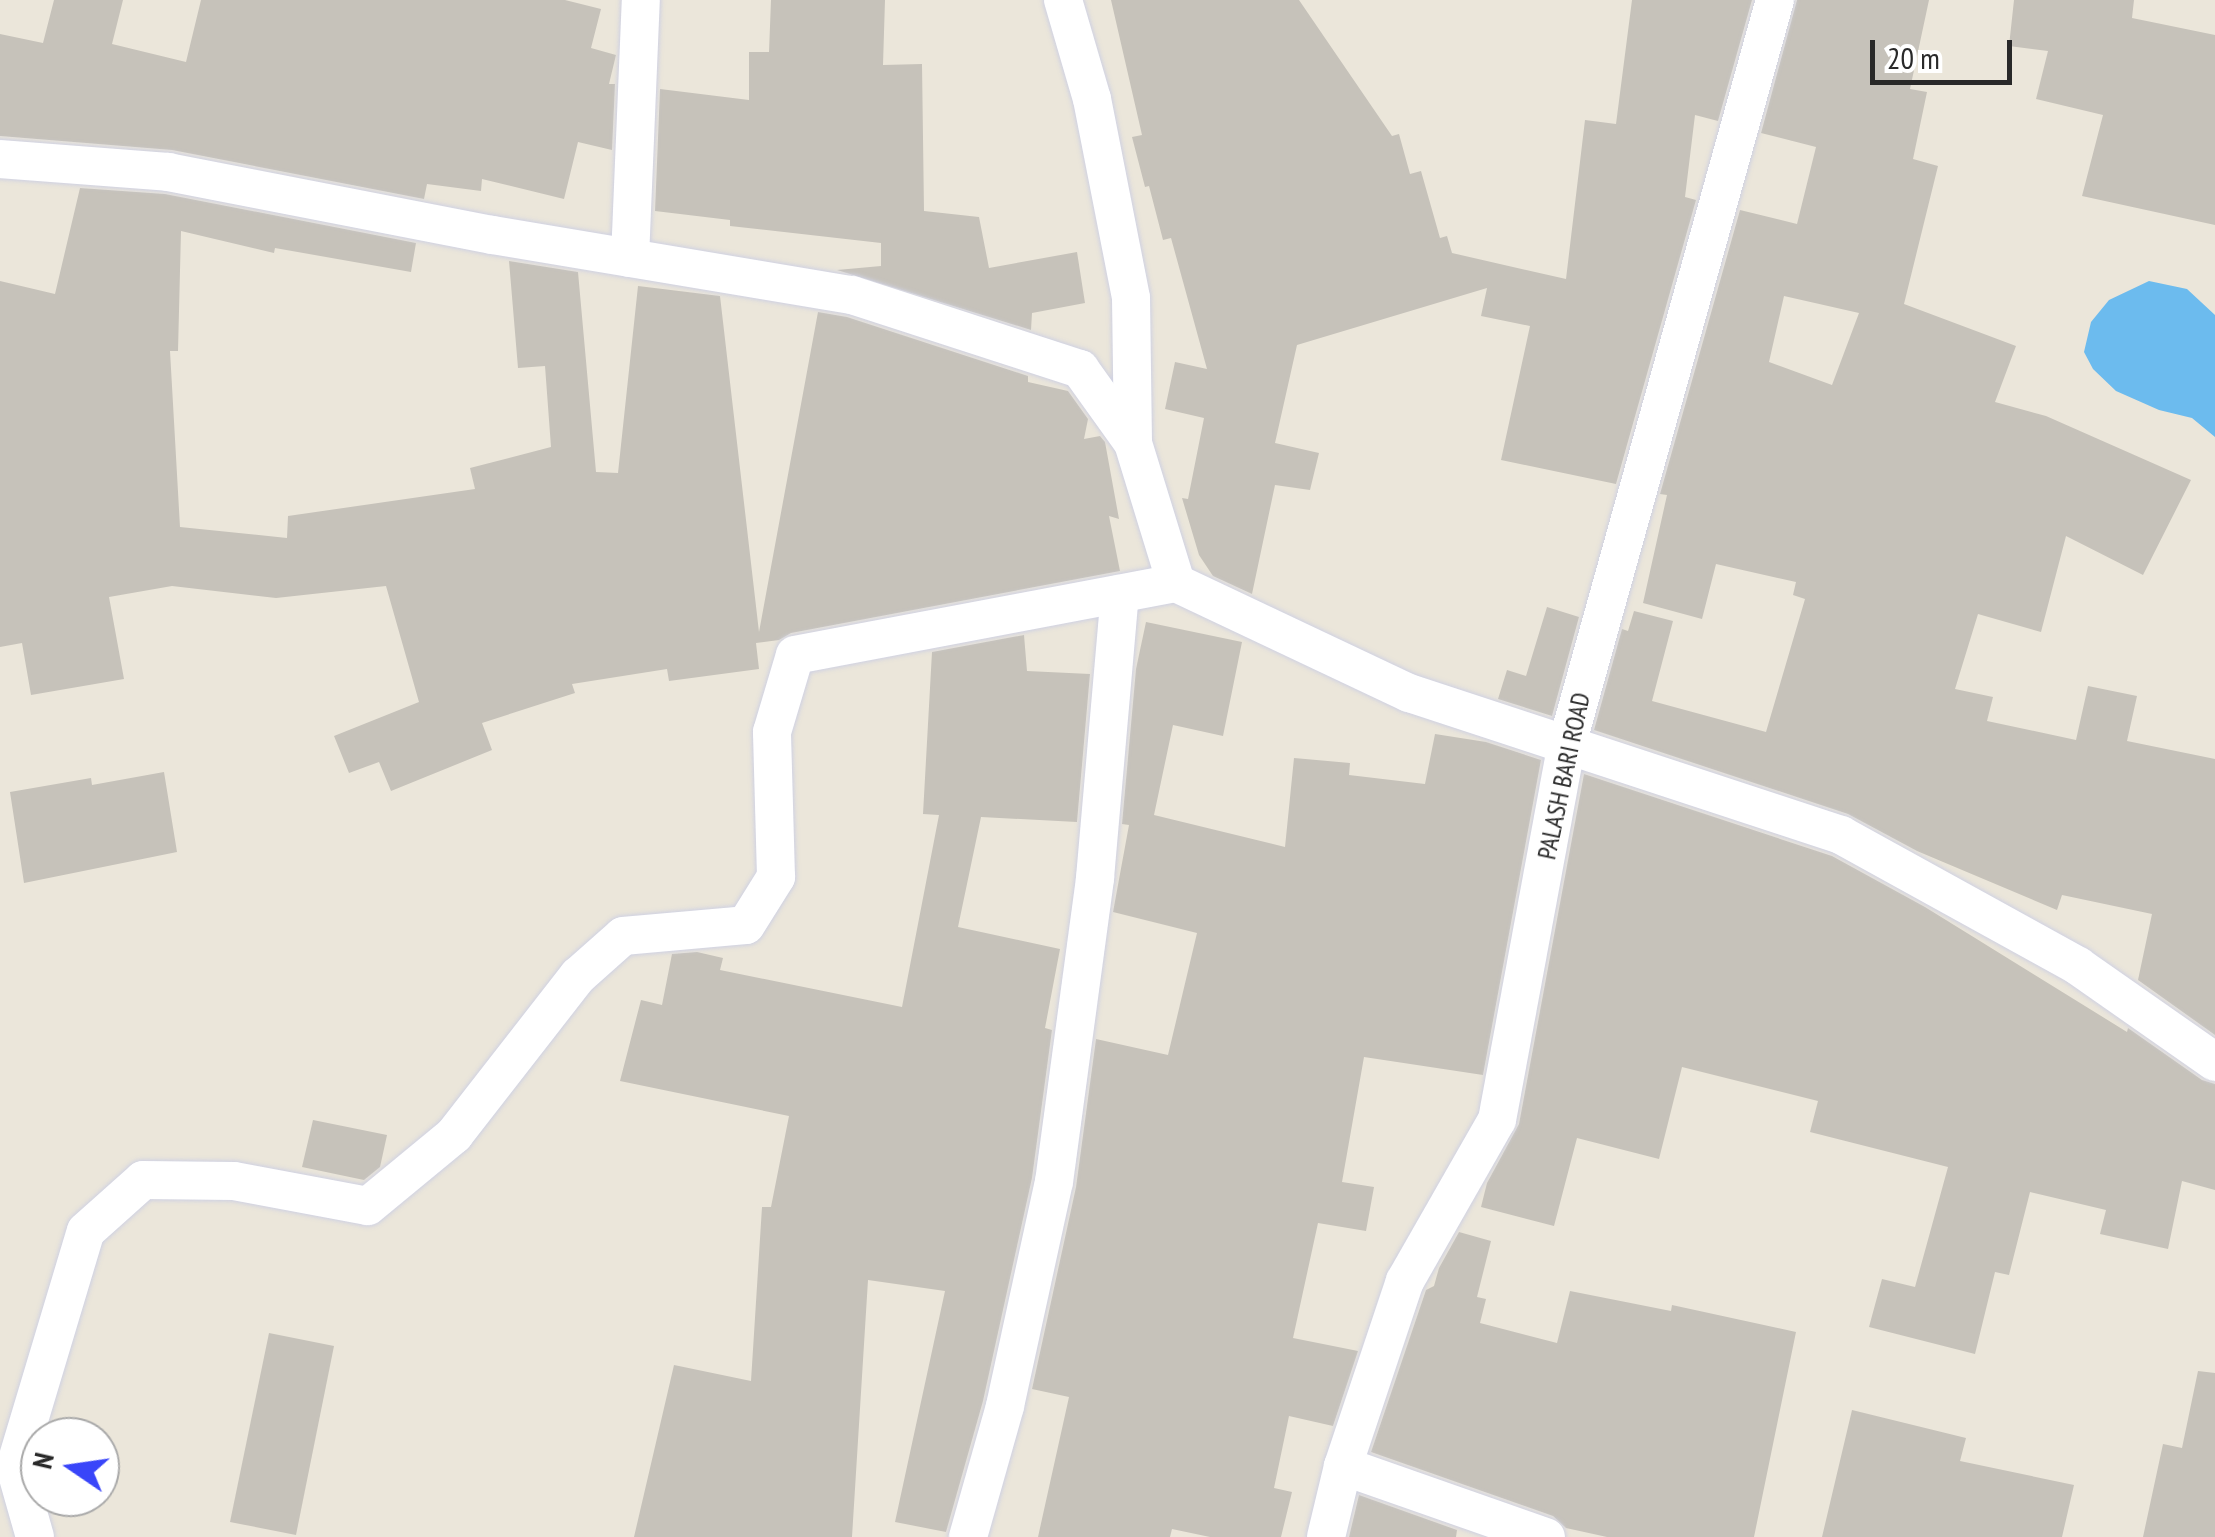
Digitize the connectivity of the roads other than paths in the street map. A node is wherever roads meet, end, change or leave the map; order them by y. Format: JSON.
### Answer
{"nodes":[{"id":1,"x":641,"y":0,"type":"edge"},
{"id":2,"x":1063,"y":0,"type":"edge"},
{"id":3,"x":1775,"y":0,"type":"edge"},
{"id":4,"x":0,"y":158,"type":"edge"},
{"id":5,"x":630,"y":258,"type":"junction"},
{"id":6,"x":1133,"y":443,"type":"junction"},
{"id":7,"x":1176,"y":583,"type":"junction"},
{"id":8,"x":1120,"y":594,"type":"junction"},
{"id":9,"x":1566,"y":748,"type":"junction"},
{"id":10,"x":2215,"y":1062,"type":"edge"},
{"id":11,"x":1343,"y":1466,"type":"junction"},
{"id":12,"x":15,"y":1467,"type":"junction"},
{"id":13,"x":0,"y":1518,"type":"edge"},
{"id":14,"x":35,"y":1537,"type":"edge"},
{"id":15,"x":968,"y":1537,"type":"edge"},
{"id":16,"x":1326,"y":1537,"type":"edge"},
{"id":17,"x":1546,"y":1537,"type":"edge"}],
"edges":[{"from":1,"to":5,"type":"street"},
{"from":2,"to":6,"type":"street"},
{"from":3,"to":9,"type":"street","name":"PALASH BARI ROAD"},
{"from":4,"to":5,"type":"street"},
{"from":5,"to":6,"type":"street"},
{"from":6,"to":7,"type":"street"},
{"from":7,"to":8,"type":"street"},
{"from":7,"to":9,"type":"street"},
{"from":8,"to":12,"type":"street"},
{"from":8,"to":15,"type":"street"},
{"from":9,"to":10,"type":"street"},
{"from":9,"to":11,"type":"street","name":"PALASH BARI ROAD"},
{"from":11,"to":16,"type":"street","name":"PALASH BARI ROAD"},
{"from":11,"to":17,"type":"street"},
{"from":12,"to":13,"type":"street"},
{"from":12,"to":14,"type":"street"}]}
